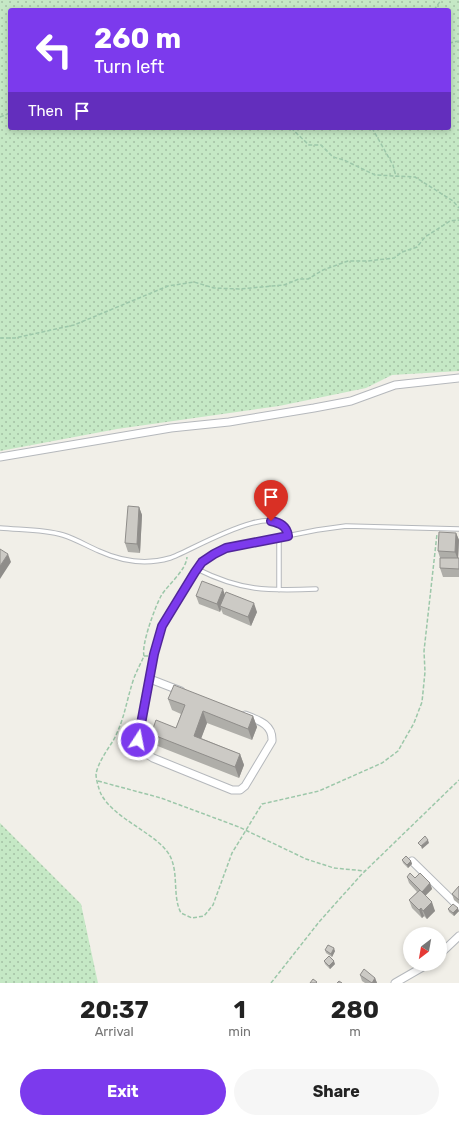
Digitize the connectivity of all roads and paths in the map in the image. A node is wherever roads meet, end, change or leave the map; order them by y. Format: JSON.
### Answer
{"nodes":[{"id":1,"x":293,"y":130,"type":"edge"},
{"id":2,"x":373,"y":130,"type":"edge"},
{"id":3,"x":396,"y":177,"type":"junction"},
{"id":4,"x":459,"y":208,"type":"edge"},
{"id":5,"x":459,"y":220,"type":"edge"},
{"id":6,"x":0,"y":338,"type":"edge"},
{"id":7,"x":459,"y":378,"type":"edge"},
{"id":8,"x":0,"y":457,"type":"edge"},
{"id":9,"x":0,"y":528,"type":"edge"},
{"id":10,"x":459,"y":529,"type":"edge"},
{"id":11,"x":288,"y":536,"type":"junction"},
{"id":12,"x":279,"y":537,"type":"junction"},
{"id":13,"x":187,"y":551,"type":"junction"},
{"id":14,"x":197,"y":569,"type":"junction"},
{"id":15,"x":316,"y":589,"type":"dead end"},
{"id":16,"x":279,"y":590,"type":"junction"},
{"id":17,"x":144,"y":656,"type":"dead end"},
{"id":18,"x":150,"y":679,"type":"junction"},
{"id":19,"x":187,"y":693,"type":"edge"},
{"id":20,"x":239,"y":713,"type":"edge"},
{"id":21,"x":140,"y":747,"type":"joint"},
{"id":22,"x":459,"y":780,"type":"edge"},
{"id":23,"x":97,"y":781,"type":"dead end"},
{"id":24,"x":412,"y":861,"type":"edge"},
{"id":25,"x":366,"y":871,"type":"junction"},
{"id":26,"x":459,"y":907,"type":"edge"},
{"id":27,"x":459,"y":936,"type":"edge"},
{"id":28,"x":447,"y":947,"type":"edge"},
{"id":29,"x":416,"y":971,"type":"edge"},
{"id":30,"x":271,"y":983,"type":"edge"},
{"id":31,"x":395,"y":983,"type":"edge"}],
"edges":[{"from":1,"to":3,"type":"path"},
{"from":2,"to":3,"type":"path"},
{"from":3,"to":4,"type":"path"},
{"from":5,"to":6,"type":"path"},
{"from":7,"to":8,"type":"street"},
{"from":9,"to":13,"type":"lane"},
{"from":10,"to":11,"type":"lane"},
{"from":11,"to":12,"type":"lane"},
{"from":11,"to":13,"type":"lane"},
{"from":12,"to":14,"type":"lane"},
{"from":12,"to":16,"type":"lane"},
{"from":13,"to":17,"type":"path"},
{"from":14,"to":16,"type":"lane"},
{"from":14,"to":18,"type":"lane"},
{"from":15,"to":16,"type":"lane"},
{"from":18,"to":19,"type":"street"},
{"from":18,"to":21,"type":"lane"},
{"from":20,"to":21,"type":"street"},
{"from":22,"to":25,"type":"path"},
{"from":23,"to":25,"type":"path"},
{"from":24,"to":26,"type":"street"},
{"from":25,"to":30,"type":"path"},
{"from":27,"to":28,"type":"street"},
{"from":29,"to":31,"type":"street"}]}
